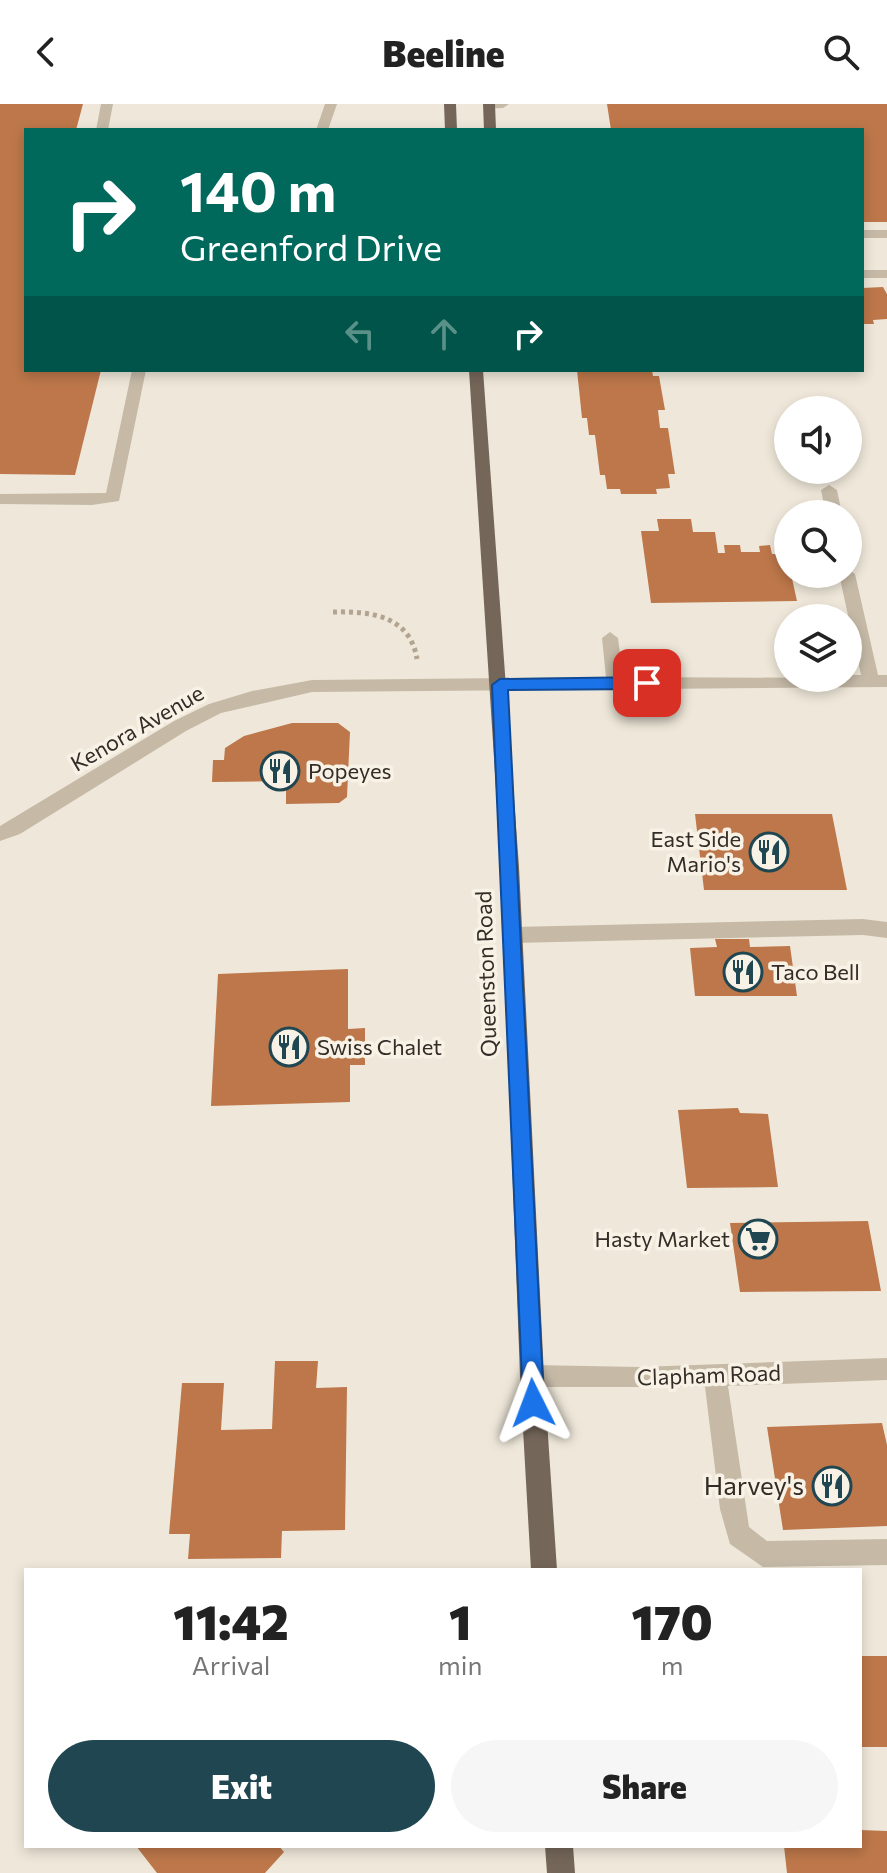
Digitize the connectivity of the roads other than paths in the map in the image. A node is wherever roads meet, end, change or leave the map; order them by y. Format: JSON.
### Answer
{"nodes":[{"id":1,"x":107,"y":104,"type":"edge"},
{"id":2,"x":331,"y":104,"type":"edge"},
{"id":3,"x":450,"y":104,"type":"edge"},
{"id":4,"x":503,"y":104,"type":"edge"},
{"id":5,"x":489,"y":105,"type":"edge"},
{"id":6,"x":102,"y":128,"type":"edge"},
{"id":7,"x":323,"y":128,"type":"edge"},
{"id":8,"x":451,"y":128,"type":"edge"},
{"id":9,"x":490,"y":128,"type":"edge"},
{"id":10,"x":864,"y":234,"type":"edge"},
{"id":11,"x":887,"y":234,"type":"edge"},
{"id":12,"x":864,"y":274,"type":"edge"},
{"id":13,"x":887,"y":274,"type":"edge"},
{"id":14,"x":139,"y":372,"type":"edge"},
{"id":15,"x":478,"y":372,"type":"edge"},
{"id":16,"x":829,"y":490,"type":"dead end"},
{"id":17,"x":0,"y":499,"type":"edge"},
{"id":18,"x":831,"y":500,"type":"edge"},
{"id":19,"x":851,"y":588,"type":"edge"},
{"id":20,"x":610,"y":638,"type":"dead end"},
{"id":21,"x":879,"y":681,"type":"edge"},
{"id":22,"x":615,"y":683,"type":"junction"},
{"id":23,"x":500,"y":685,"type":"junction"},
{"id":24,"x":0,"y":834,"type":"edge"},
{"id":25,"x":887,"y":930,"type":"edge"},
{"id":26,"x":513,"y":935,"type":"junction"},
{"id":27,"x":887,"y":1369,"type":"edge"},
{"id":28,"x":715,"y":1374,"type":"junction"},
{"id":29,"x":532,"y":1376,"type":"junction"},
{"id":30,"x":887,"y":1552,"type":"edge"},
{"id":31,"x":544,"y":1568,"type":"edge"},
{"id":32,"x":559,"y":1848,"type":"edge"},
{"id":33,"x":561,"y":1873,"type":"edge"}],
"edges":[{"from":1,"to":6,"type":"street"},
{"from":2,"to":7,"type":"street"},
{"from":3,"to":8,"type":"main road"},
{"from":4,"to":5,"type":"street"},
{"from":5,"to":9,"type":"main road"},
{"from":10,"to":11,"type":"street"},
{"from":12,"to":13,"type":"street"},
{"from":14,"to":17,"type":"street"},
{"from":15,"to":23,"type":"main road","name":"Queenston Road"},
{"from":16,"to":18,"type":"street"},
{"from":19,"to":21,"type":"street"},
{"from":20,"to":22,"type":"street"},
{"from":21,"to":22,"type":"street","name":"Kenora Avenue"},
{"from":22,"to":23,"type":"street","name":"Kenora Avenue"},
{"from":23,"to":24,"type":"street","name":"Kenora Avenue"},
{"from":23,"to":26,"type":"main road","name":"Queenston Road"},
{"from":25,"to":26,"type":"street"},
{"from":26,"to":29,"type":"main road","name":"Queenston Road"},
{"from":27,"to":28,"type":"street","name":"Clapham Road"},
{"from":28,"to":29,"type":"street","name":"Clapham Road"},
{"from":28,"to":30,"type":"street"},
{"from":29,"to":31,"type":"main road","name":"Queenston Road"},
{"from":32,"to":33,"type":"main road"}]}
